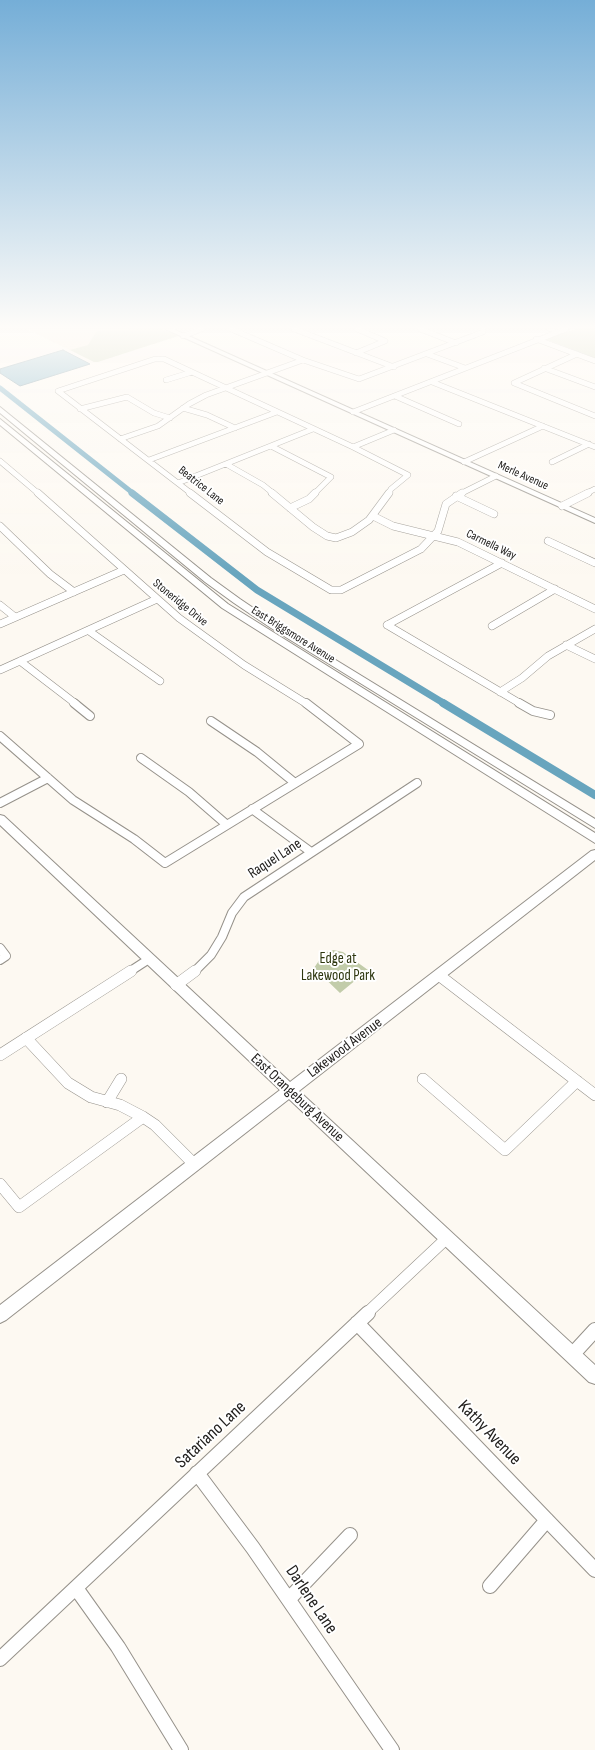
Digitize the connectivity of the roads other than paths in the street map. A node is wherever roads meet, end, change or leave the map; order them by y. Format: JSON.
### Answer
{"nodes":[{"id":1,"x":2,"y":411,"type":"edge"},
{"id":2,"x":82,"y":411,"type":"edge"},
{"id":3,"x":150,"y":411,"type":"edge"},
{"id":4,"x":180,"y":411,"type":"edge"},
{"id":5,"x":192,"y":411,"type":"edge"},
{"id":6,"x":274,"y":411,"type":"edge"},
{"id":7,"x":351,"y":411,"type":"edge"},
{"id":8,"x":357,"y":411,"type":"edge"},
{"id":9,"x":428,"y":411,"type":"edge"},
{"id":10,"x":504,"y":411,"type":"edge"},
{"id":11,"x":582,"y":411,"type":"edge"},
{"id":12,"x":277,"y":412,"type":"junction"},
{"id":13,"x":354,"y":412,"type":"junction"},
{"id":14,"x":595,"y":416,"type":"edge"},
{"id":15,"x":170,"y":418,"type":"junction"},
{"id":16,"x":0,"y":421,"type":"edge"},
{"id":17,"x":459,"y":424,"type":"dead end"},
{"id":18,"x":543,"y":426,"type":"junction"},
{"id":19,"x":235,"y":428,"type":"junction"},
{"id":20,"x":313,"y":429,"type":"junction"},
{"id":21,"x":394,"y":430,"type":"junction"},
{"id":22,"x":120,"y":439,"type":"junction"},
{"id":23,"x":588,"y":444,"type":"junction"},
{"id":24,"x":271,"y":446,"type":"junction"},
{"id":25,"x":595,"y":447,"type":"edge"},
{"id":26,"x":353,"y":448,"type":"junction"},
{"id":27,"x":149,"y":460,"type":"junction"},
{"id":28,"x":0,"y":461,"type":"edge"},
{"id":29,"x":464,"y":462,"type":"junction"},
{"id":30,"x":552,"y":462,"type":"dead end"},
{"id":31,"x":226,"y":464,"type":"junction"},
{"id":32,"x":408,"y":476,"type":"joint"},
{"id":33,"x":496,"y":476,"type":"junction"},
{"id":34,"x":178,"y":483,"type":"junction"},
{"id":35,"x":595,"y":489,"type":"edge"},
{"id":36,"x":456,"y":496,"type":"junction"},
{"id":37,"x":562,"y":506,"type":"junction"},
{"id":38,"x":290,"y":508,"type":"junction"},
{"id":39,"x":494,"y":514,"type":"dead end"},
{"id":40,"x":372,"y":516,"type":"junction"},
{"id":41,"x":595,"y":521,"type":"edge"},
{"id":42,"x":0,"y":526,"type":"edge"},
{"id":43,"x":436,"y":535,"type":"junction"},
{"id":44,"x":548,"y":541,"type":"dead end"},
{"id":45,"x":502,"y":563,"type":"junction"},
{"id":46,"x":595,"y":563,"type":"edge"},
{"id":47,"x":124,"y":570,"type":"junction"},
{"id":48,"x":555,"y":589,"type":"junction"},
{"id":49,"x":74,"y":592,"type":"junction"},
{"id":50,"x":157,"y":599,"type":"junction"},
{"id":51,"x":0,"y":605,"type":"edge"},
{"id":52,"x":595,"y":609,"type":"edge"},
{"id":53,"x":15,"y":618,"type":"junction"},
{"id":54,"x":0,"y":624,"type":"edge"},
{"id":55,"x":492,"y":626,"type":"dead end"},
{"id":56,"x":595,"y":629,"type":"edge"},
{"id":57,"x":89,"y":631,"type":"junction"},
{"id":58,"x":566,"y":645,"type":"junction"},
{"id":59,"x":595,"y":659,"type":"edge"},
{"id":60,"x":20,"y":661,"type":"junction"},
{"id":61,"x":0,"y":670,"type":"edge"},
{"id":62,"x":160,"y":681,"type":"dead end"},
{"id":63,"x":500,"y":692,"type":"junction"},
{"id":64,"x":550,"y":715,"type":"dead end"},
{"id":65,"x":90,"y":716,"type":"dead end"},
{"id":66,"x":210,"y":720,"type":"dead end"},
{"id":67,"x":0,"y":736,"type":"edge"},
{"id":68,"x":141,"y":758,"type":"dead end"},
{"id":69,"x":48,"y":778,"type":"junction"},
{"id":70,"x":295,"y":783,"type":"junction"},
{"id":71,"x":417,"y":783,"type":"dead end"},
{"id":72,"x":0,"y":803,"type":"edge"},
{"id":73,"x":252,"y":809,"type":"junction"},
{"id":74,"x":0,"y":820,"type":"edge"},
{"id":75,"x":595,"y":824,"type":"edge"},
{"id":76,"x":227,"y":825,"type":"junction"},
{"id":77,"x":595,"y":840,"type":"edge"},
{"id":78,"x":311,"y":852,"type":"junction"},
{"id":79,"x":595,"y":854,"type":"edge"},
{"id":80,"x":0,"y":948,"type":"edge"},
{"id":81,"x":3,"y":958,"type":"edge"},
{"id":82,"x":149,"y":959,"type":"junction"},
{"id":83,"x":440,"y":976,"type":"junction"},
{"id":84,"x":176,"y":985,"type":"junction"},
{"id":85,"x":26,"y":1038,"type":"junction"},
{"id":86,"x":0,"y":1055,"type":"edge"},
{"id":87,"x":121,"y":1079,"type":"dead end"},
{"id":88,"x":423,"y":1079,"type":"dead end"},
{"id":89,"x":577,"y":1081,"type":"junction"},
{"id":90,"x":289,"y":1091,"type":"junction"},
{"id":91,"x":595,"y":1095,"type":"edge"},
{"id":92,"x":107,"y":1102,"type":"junction"},
{"id":93,"x":143,"y":1117,"type":"junction"},
{"id":94,"x":194,"y":1164,"type":"junction"},
{"id":95,"x":0,"y":1184,"type":"edge"},
{"id":96,"x":447,"y":1238,"type":"junction"},
{"id":97,"x":0,"y":1315,"type":"edge"},
{"id":98,"x":357,"y":1324,"type":"junction"},
{"id":99,"x":595,"y":1330,"type":"edge"},
{"id":100,"x":572,"y":1355,"type":"junction"},
{"id":101,"x":595,"y":1376,"type":"edge"},
{"id":102,"x":197,"y":1473,"type":"junction"},
{"id":103,"x":547,"y":1520,"type":"junction"},
{"id":104,"x":350,"y":1535,"type":"dead end"},
{"id":105,"x":595,"y":1570,"type":"edge"},
{"id":106,"x":490,"y":1586,"type":"dead end"},
{"id":107,"x":76,"y":1588,"type":"junction"},
{"id":108,"x":289,"y":1599,"type":"junction"},
{"id":109,"x":0,"y":1659,"type":"edge"},
{"id":110,"x":181,"y":1750,"type":"edge"},
{"id":111,"x":392,"y":1750,"type":"edge"}],
"edges":[{"from":1,"to":75,"type":"main road","name":"East Briggsmore Avenue"},
{"from":2,"to":22,"type":"street","name":"Beatrice Lane"},
{"from":3,"to":15,"type":"street"},
{"from":4,"to":15,"type":"street"},
{"from":5,"to":19,"type":"street"},
{"from":6,"to":12,"type":"street"},
{"from":7,"to":13,"type":"street","name":"Merle Avenue"},
{"from":8,"to":13,"type":"street"},
{"from":9,"to":17,"type":"street"},
{"from":10,"to":18,"type":"street"},
{"from":11,"to":14,"type":"street"},
{"from":12,"to":19,"type":"street"},
{"from":12,"to":20,"type":"street"},
{"from":13,"to":21,"type":"street","name":"Merle Avenue"},
{"from":15,"to":22,"type":"street"},
{"from":16,"to":77,"type":"main road","name":"East Briggsmore Avenue"},
{"from":18,"to":23,"type":"street"},
{"from":18,"to":29,"type":"street"},
{"from":19,"to":27,"type":"street"},
{"from":20,"to":24,"type":"street"},
{"from":20,"to":26,"type":"street"},
{"from":21,"to":26,"type":"street"},
{"from":21,"to":29,"type":"street","name":"Merle Avenue"},
{"from":22,"to":27,"type":"street","name":"Beatrice Lane"},
{"from":23,"to":25,"type":"street"},
{"from":23,"to":30,"type":"street"},
{"from":24,"to":31,"type":"street"},
{"from":24,"to":38,"type":"street"},
{"from":26,"to":32,"type":"street"},
{"from":27,"to":34,"type":"street","name":"Beatrice Lane"},
{"from":28,"to":47,"type":"street","name":"Stoneridge Drive"},
{"from":29,"to":33,"type":"street","name":"Merle Avenue"},
{"from":31,"to":34,"type":"street"},
{"from":31,"to":38,"type":"street"},
{"from":32,"to":40,"type":"street"},
{"from":33,"to":36,"type":"street"},
{"from":33,"to":37,"type":"street","name":"Merle Avenue"},
{"from":34,"to":43,"type":"street","name":"Beatrice Lane"},
{"from":35,"to":37,"type":"street"},
{"from":36,"to":39,"type":"street"},
{"from":36,"to":43,"type":"street"},
{"from":37,"to":41,"type":"street","name":"Merle Avenue"},
{"from":38,"to":40,"type":"street"},
{"from":40,"to":43,"type":"street","name":"Carmella Way"},
{"from":42,"to":49,"type":"street"},
{"from":43,"to":45,"type":"street","name":"Carmella Way"},
{"from":44,"to":46,"type":"street"},
{"from":45,"to":48,"type":"street","name":"Carmella Way"},
{"from":45,"to":63,"type":"street"},
{"from":47,"to":49,"type":"street"},
{"from":47,"to":50,"type":"street","name":"Stoneridge Drive"},
{"from":48,"to":52,"type":"street","name":"Carmella Way"},
{"from":48,"to":55,"type":"street"},
{"from":49,"to":53,"type":"street"},
{"from":50,"to":57,"type":"street"},
{"from":50,"to":70,"type":"street","name":"Stoneridge Drive"},
{"from":51,"to":53,"type":"street"},
{"from":53,"to":54,"type":"street"},
{"from":56,"to":58,"type":"street"},
{"from":57,"to":60,"type":"street"},
{"from":57,"to":62,"type":"street"},
{"from":58,"to":59,"type":"street"},
{"from":58,"to":63,"type":"street"},
{"from":60,"to":61,"type":"street"},
{"from":60,"to":65,"type":"street"},
{"from":63,"to":64,"type":"street"},
{"from":66,"to":70,"type":"street"},
{"from":67,"to":69,"type":"street"},
{"from":68,"to":76,"type":"street"},
{"from":69,"to":72,"type":"street"},
{"from":69,"to":76,"type":"street"},
{"from":70,"to":73,"type":"street"},
{"from":71,"to":78,"type":"street","name":"Raquel Lane"},
{"from":73,"to":76,"type":"street"},
{"from":73,"to":78,"type":"street"},
{"from":74,"to":82,"type":"street","name":"East Orangeburg Avenue"},
{"from":78,"to":84,"type":"street","name":"Raquel Lane"},
{"from":79,"to":83,"type":"street","name":"Lakewood Avenue"},
{"from":80,"to":81,"type":"street"},
{"from":82,"to":84,"type":"street","name":"East Orangeburg Avenue"},
{"from":82,"to":85,"type":"street"},
{"from":83,"to":89,"type":"street"},
{"from":83,"to":90,"type":"street","name":"Lakewood Avenue"},
{"from":84,"to":90,"type":"street","name":"East Orangeburg Avenue"},
{"from":85,"to":86,"type":"street"},
{"from":85,"to":92,"type":"street"},
{"from":87,"to":92,"type":"street"},
{"from":88,"to":89,"type":"street"},
{"from":89,"to":91,"type":"street"},
{"from":90,"to":94,"type":"street","name":"Lakewood Avenue"},
{"from":90,"to":96,"type":"street","name":"East Orangeburg Avenue"},
{"from":92,"to":93,"type":"street"},
{"from":93,"to":94,"type":"street"},
{"from":93,"to":95,"type":"street"},
{"from":94,"to":97,"type":"street","name":"Lakewood Avenue"},
{"from":96,"to":98,"type":"street","name":"Satariano Lane"},
{"from":96,"to":100,"type":"street","name":"East Orangeburg Avenue"},
{"from":98,"to":102,"type":"street","name":"Satariano Lane"},
{"from":98,"to":103,"type":"street","name":"Kathy Avenue"},
{"from":99,"to":100,"type":"street"},
{"from":100,"to":101,"type":"street","name":"East Orangeburg Avenue"},
{"from":102,"to":107,"type":"street","name":"Satariano Lane"},
{"from":102,"to":108,"type":"street","name":"Darlene Lane"},
{"from":103,"to":105,"type":"street","name":"Kathy Avenue"},
{"from":103,"to":106,"type":"street"},
{"from":104,"to":108,"type":"street"},
{"from":107,"to":109,"type":"street","name":"Satariano Lane"},
{"from":107,"to":110,"type":"street"},
{"from":108,"to":111,"type":"street","name":"Darlene Lane"}]}
